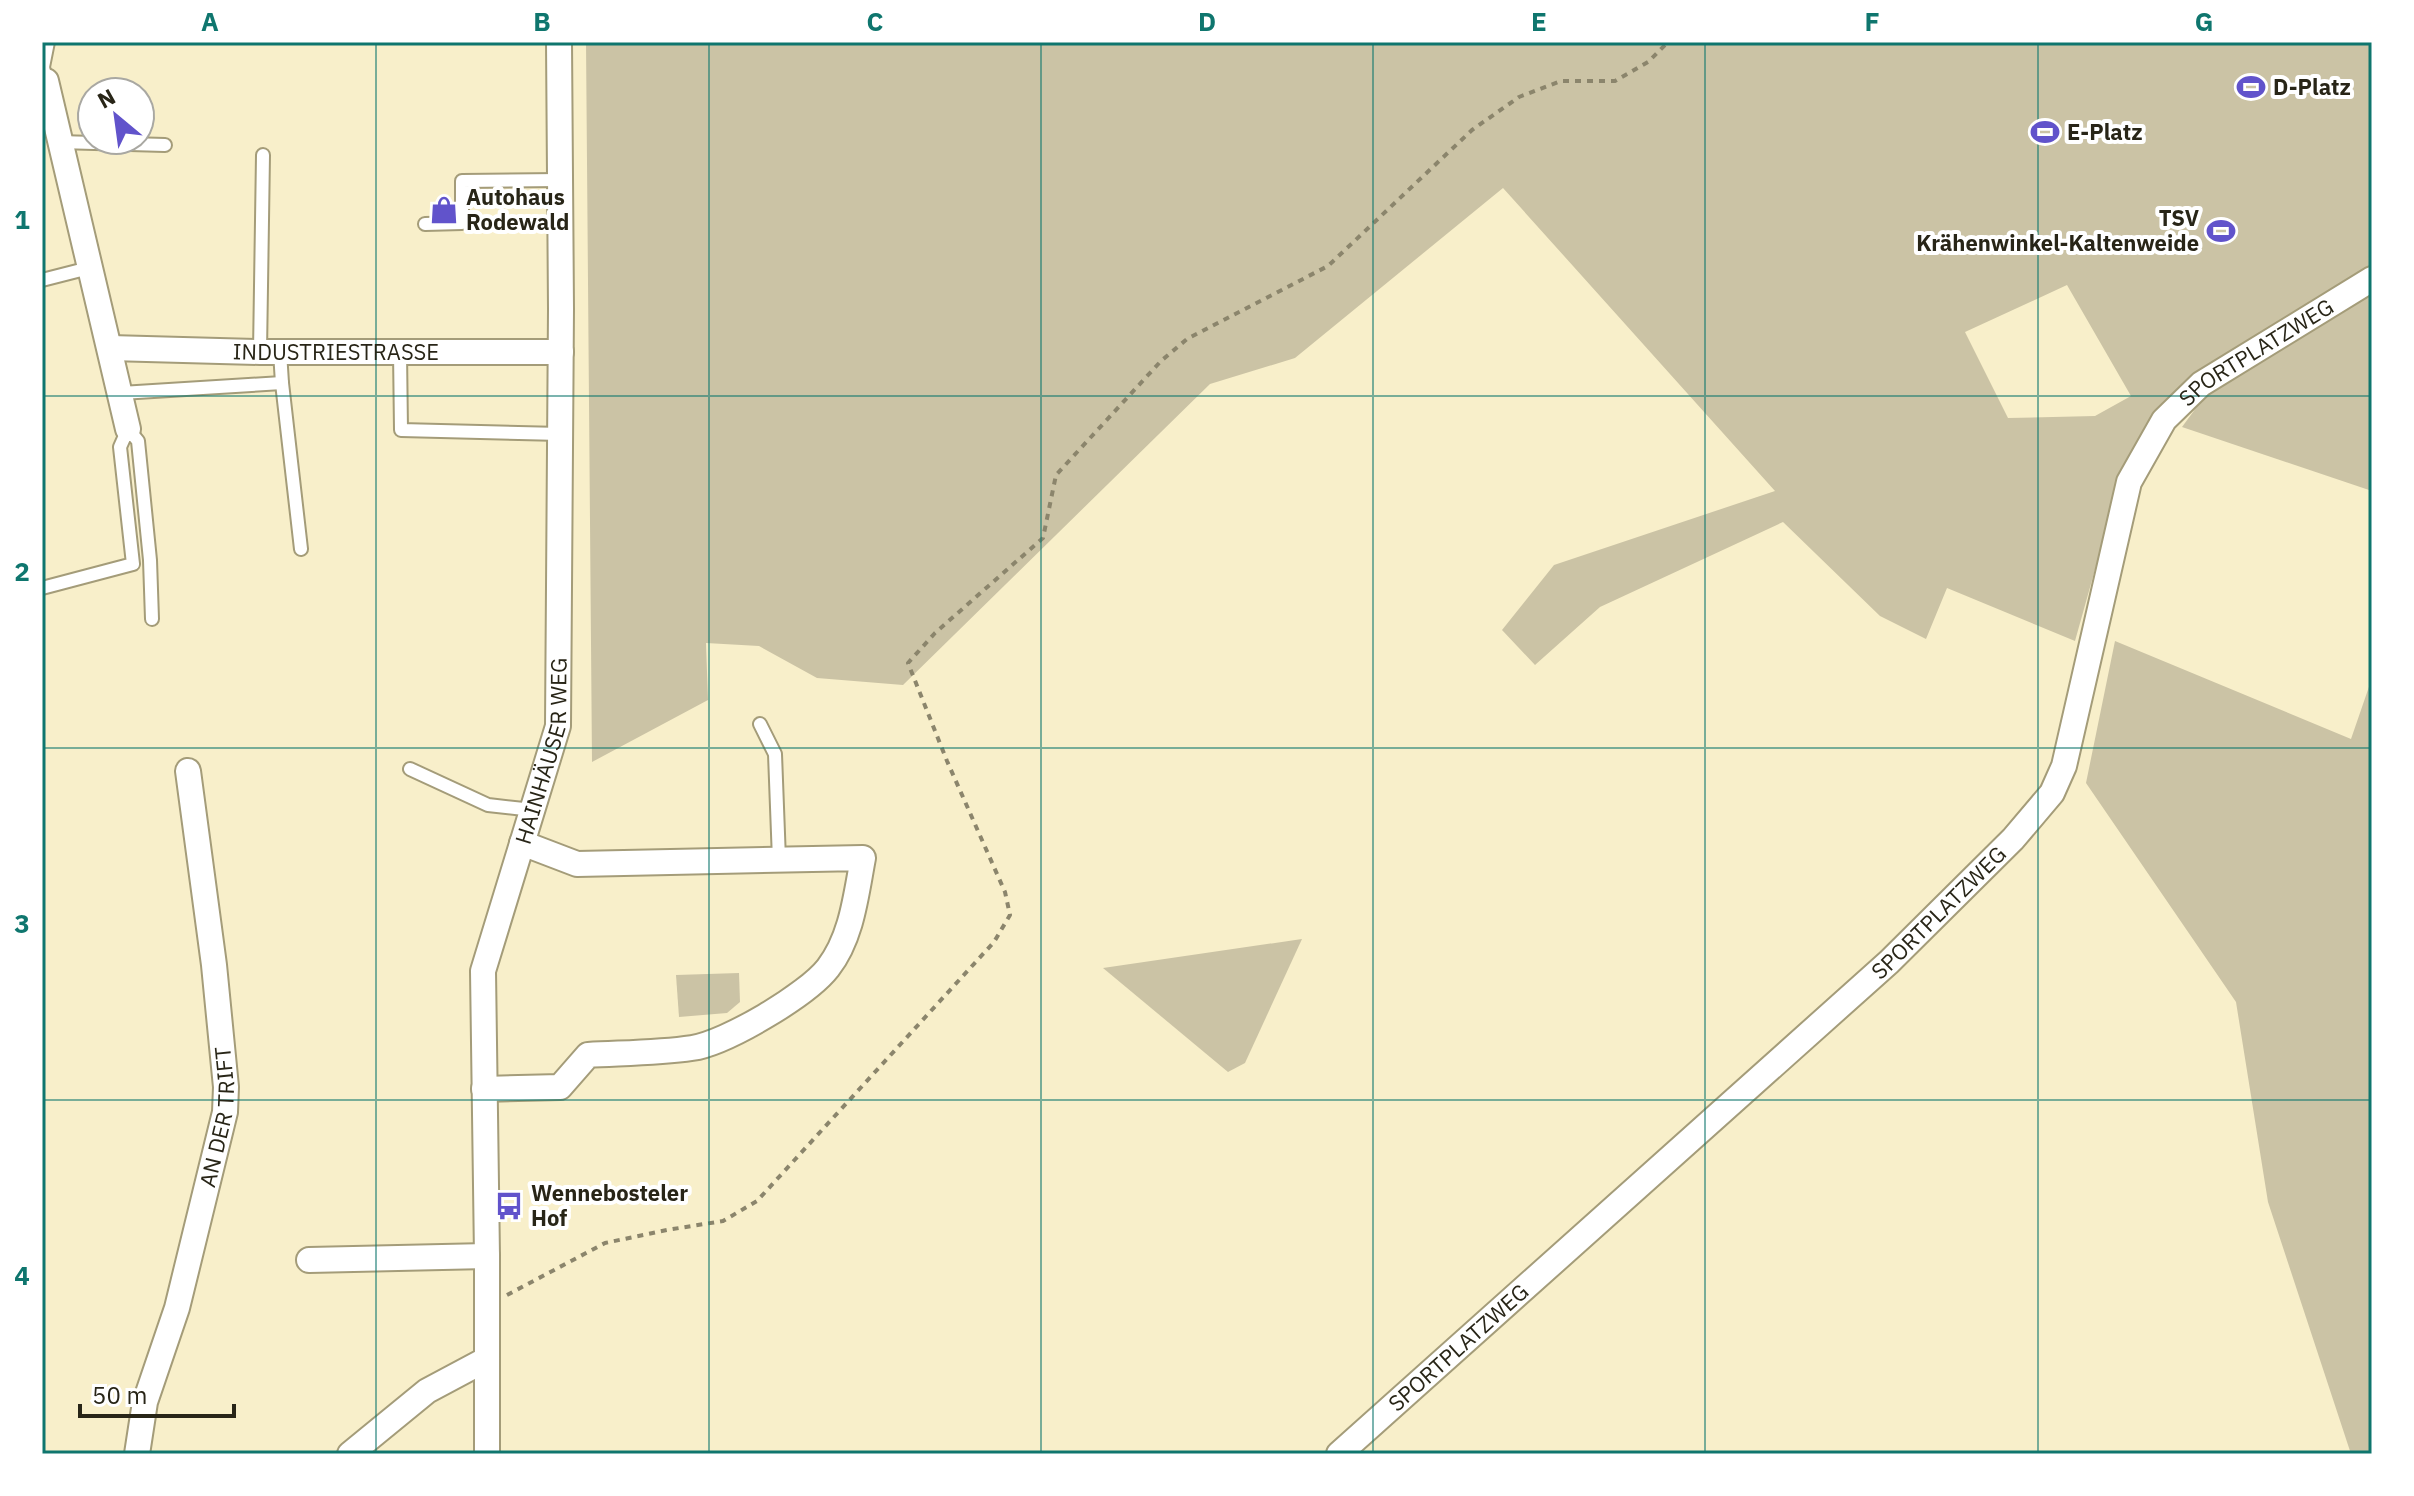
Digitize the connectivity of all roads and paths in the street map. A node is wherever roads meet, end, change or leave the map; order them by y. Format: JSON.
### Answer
{"nodes":[{"id":1,"x":48,"y":42,"type":"edge"},
{"id":2,"x":559,"y":42,"type":"edge"},
{"id":3,"x":1668,"y":42,"type":"edge"},
{"id":4,"x":44,"y":72,"type":"edge"},
{"id":5,"x":59,"y":142,"type":"junction"},
{"id":6,"x":165,"y":145,"type":"dead end"},
{"id":7,"x":263,"y":155,"type":"dead end"},
{"id":8,"x":561,"y":180,"type":"junction"},
{"id":9,"x":425,"y":224,"type":"dead end"},
{"id":10,"x":89,"y":268,"type":"junction"},
{"id":11,"x":2372,"y":279,"type":"edge"},
{"id":12,"x":42,"y":280,"type":"edge"},
{"id":13,"x":110,"y":348,"type":"junction"},
{"id":14,"x":270,"y":352,"type":"junction"},
{"id":15,"x":400,"y":352,"type":"junction"},
{"id":16,"x":561,"y":352,"type":"junction"},
{"id":17,"x":282,"y":383,"type":"junction"},
{"id":18,"x":121,"y":393,"type":"junction"},
{"id":19,"x":128,"y":429,"type":"junction"},
{"id":20,"x":561,"y":434,"type":"junction"},
{"id":21,"x":301,"y":549,"type":"dead end"},
{"id":22,"x":42,"y":588,"type":"edge"},
{"id":23,"x":152,"y":619,"type":"dead end"},
{"id":24,"x":760,"y":724,"type":"dead end"},
{"id":25,"x":410,"y":769,"type":"dead end"},
{"id":26,"x":188,"y":771,"type":"dead end"},
{"id":27,"x":533,"y":810,"type":"junction"},
{"id":28,"x":522,"y":843,"type":"junction"},
{"id":29,"x":779,"y":860,"type":"junction"},
{"id":30,"x":484,"y":1089,"type":"junction"},
{"id":31,"x":487,"y":1256,"type":"junction"},
{"id":32,"x":309,"y":1260,"type":"dead end"},
{"id":33,"x":487,"y":1305,"type":"junction"},
{"id":34,"x":487,"y":1359,"type":"junction"},
{"id":35,"x":137,"y":1454,"type":"edge"},
{"id":36,"x":350,"y":1454,"type":"edge"},
{"id":37,"x":487,"y":1454,"type":"edge"},
{"id":38,"x":1339,"y":1454,"type":"edge"}],
"edges":[{"from":1,"to":4,"type":"lane"},
{"from":2,"to":8,"type":"street","name":"HAINHÄUSER WEG"},
{"from":3,"to":33,"type":"path"},
{"from":4,"to":5,"type":"street"},
{"from":5,"to":6,"type":"lane"},
{"from":5,"to":10,"type":"street"},
{"from":7,"to":14,"type":"lane"},
{"from":8,"to":9,"type":"lane"},
{"from":8,"to":16,"type":"street","name":"HAINHÄUSER WEG"},
{"from":10,"to":12,"type":"lane"},
{"from":10,"to":13,"type":"street"},
{"from":11,"to":38,"type":"street","name":"SPORTPLATZWEG"},
{"from":13,"to":14,"type":"street","name":"INDUSTRIESTRASSE"},
{"from":13,"to":18,"type":"street"},
{"from":14,"to":15,"type":"street","name":"INDUSTRIESTRASSE"},
{"from":14,"to":17,"type":"lane"},
{"from":15,"to":16,"type":"street","name":"INDUSTRIESTRASSE"},
{"from":15,"to":20,"type":"lane"},
{"from":16,"to":20,"type":"street","name":"HAINHÄUSER WEG"},
{"from":17,"to":18,"type":"lane"},
{"from":17,"to":21,"type":"lane"},
{"from":18,"to":19,"type":"street"},
{"from":19,"to":22,"type":"lane"},
{"from":19,"to":23,"type":"lane"},
{"from":20,"to":27,"type":"street","name":"HAINHÄUSER WEG"},
{"from":24,"to":29,"type":"lane"},
{"from":25,"to":27,"type":"lane"},
{"from":26,"to":35,"type":"street","name":"AN DER TRIFT"},
{"from":27,"to":28,"type":"street","name":"HAINHÄUSER WEG"},
{"from":28,"to":29,"type":"street"},
{"from":28,"to":30,"type":"street","name":"HAINHÄUSER WEG"},
{"from":29,"to":30,"type":"street"},
{"from":30,"to":31,"type":"street","name":"HAINHÄUSER WEG"},
{"from":31,"to":32,"type":"street"},
{"from":31,"to":33,"type":"street","name":"HAINHÄUSER WEG"},
{"from":33,"to":34,"type":"street","name":"HAINHÄUSER WEG"},
{"from":34,"to":36,"type":"street"},
{"from":34,"to":37,"type":"street","name":"HAINHÄUSER WEG"}]}
